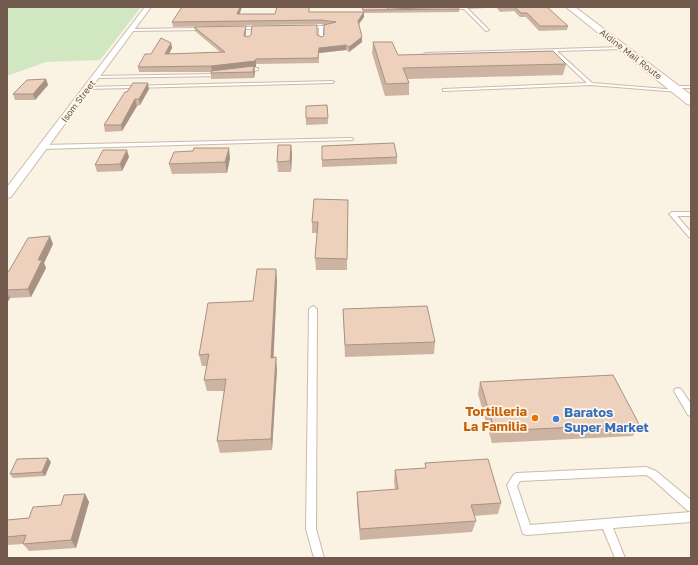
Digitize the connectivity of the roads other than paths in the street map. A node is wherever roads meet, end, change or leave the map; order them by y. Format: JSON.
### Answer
{"nodes":[{"id":1,"x":148,"y":7,"type":"edge"},
{"id":2,"x":386,"y":7,"type":"edge"},
{"id":3,"x":484,"y":7,"type":"edge"},
{"id":4,"x":570,"y":7,"type":"edge"},
{"id":5,"x":465,"y":8,"type":"junction"},
{"id":6,"x":400,"y":9,"type":"edge"},
{"id":7,"x":445,"y":9,"type":"edge"},
{"id":8,"x":305,"y":27,"type":"edge"},
{"id":9,"x":321,"y":27,"type":"junction"},
{"id":10,"x":333,"y":27,"type":"edge"},
{"id":11,"x":234,"y":28,"type":"edge"},
{"id":12,"x":250,"y":28,"type":"junction"},
{"id":13,"x":266,"y":28,"type":"edge"},
{"id":14,"x":211,"y":29,"type":"edge"},
{"id":15,"x":131,"y":30,"type":"junction"},
{"id":16,"x":487,"y":30,"type":"dead end"},
{"id":17,"x":249,"y":34,"type":"edge"},
{"id":18,"x":321,"y":40,"type":"edge"},
{"id":19,"x":622,"y":48,"type":"junction"},
{"id":20,"x":554,"y":50,"type":"junction"},
{"id":21,"x":426,"y":54,"type":"edge"},
{"id":22,"x":257,"y":69,"type":"dead end"},
{"id":23,"x":237,"y":73,"type":"edge"},
{"id":24,"x":224,"y":74,"type":"edge"},
{"id":25,"x":95,"y":77,"type":"junction"},
{"id":26,"x":332,"y":82,"type":"dead end"},
{"id":27,"x":591,"y":84,"type":"junction"},
{"id":28,"x":691,"y":86,"type":"edge"},
{"id":29,"x":87,"y":88,"type":"junction"},
{"id":30,"x":675,"y":89,"type":"junction"},
{"id":31,"x":444,"y":90,"type":"dead end"},
{"id":32,"x":691,"y":101,"type":"edge"},
{"id":33,"x":351,"y":139,"type":"dead end"},
{"id":34,"x":42,"y":147,"type":"junction"},
{"id":35,"x":7,"y":194,"type":"edge"},
{"id":36,"x":691,"y":214,"type":"edge"},
{"id":37,"x":691,"y":236,"type":"edge"},
{"id":38,"x":313,"y":309,"type":"dead end"},
{"id":39,"x":678,"y":391,"type":"dead end"},
{"id":40,"x":691,"y":412,"type":"edge"},
{"id":41,"x":691,"y":507,"type":"edge"},
{"id":42,"x":691,"y":516,"type":"edge"},
{"id":43,"x":606,"y":524,"type":"junction"},
{"id":44,"x":319,"y":558,"type":"edge"},
{"id":45,"x":620,"y":558,"type":"edge"}],
"edges":[{"from":1,"to":15,"type":"street","name":"Isom Street"},
{"from":2,"to":6,"type":"lane"},
{"from":3,"to":5,"type":"lane"},
{"from":4,"to":19,"type":"main road","name":"Aldine Mail Route"},
{"from":5,"to":7,"type":"lane"},
{"from":5,"to":16,"type":"lane"},
{"from":8,"to":9,"type":"lane"},
{"from":9,"to":10,"type":"lane"},
{"from":9,"to":18,"type":"lane"},
{"from":11,"to":12,"type":"lane"},
{"from":12,"to":13,"type":"lane"},
{"from":12,"to":17,"type":"lane"},
{"from":14,"to":15,"type":"lane"},
{"from":15,"to":25,"type":"street","name":"Isom Street"},
{"from":19,"to":20,"type":"lane"},
{"from":19,"to":30,"type":"main road","name":"Aldine Mail Route"},
{"from":20,"to":21,"type":"lane"},
{"from":20,"to":27,"type":"lane"},
{"from":22,"to":23,"type":"lane"},
{"from":24,"to":25,"type":"lane"},
{"from":25,"to":29,"type":"street","name":"Isom Street"},
{"from":26,"to":29,"type":"lane"},
{"from":27,"to":30,"type":"lane"},
{"from":27,"to":31,"type":"lane"},
{"from":28,"to":30,"type":"lane"},
{"from":29,"to":34,"type":"street","name":"Isom Street"},
{"from":30,"to":32,"type":"main road","name":"Aldine Mail Route"},
{"from":33,"to":34,"type":"lane"},
{"from":34,"to":35,"type":"street","name":"Isom Street"},
{"from":36,"to":37,"type":"lane"},
{"from":38,"to":44,"type":"lane"},
{"from":39,"to":40,"type":"lane"},
{"from":41,"to":43,"type":"lane"},
{"from":42,"to":43,"type":"lane"},
{"from":43,"to":45,"type":"lane"}]}
